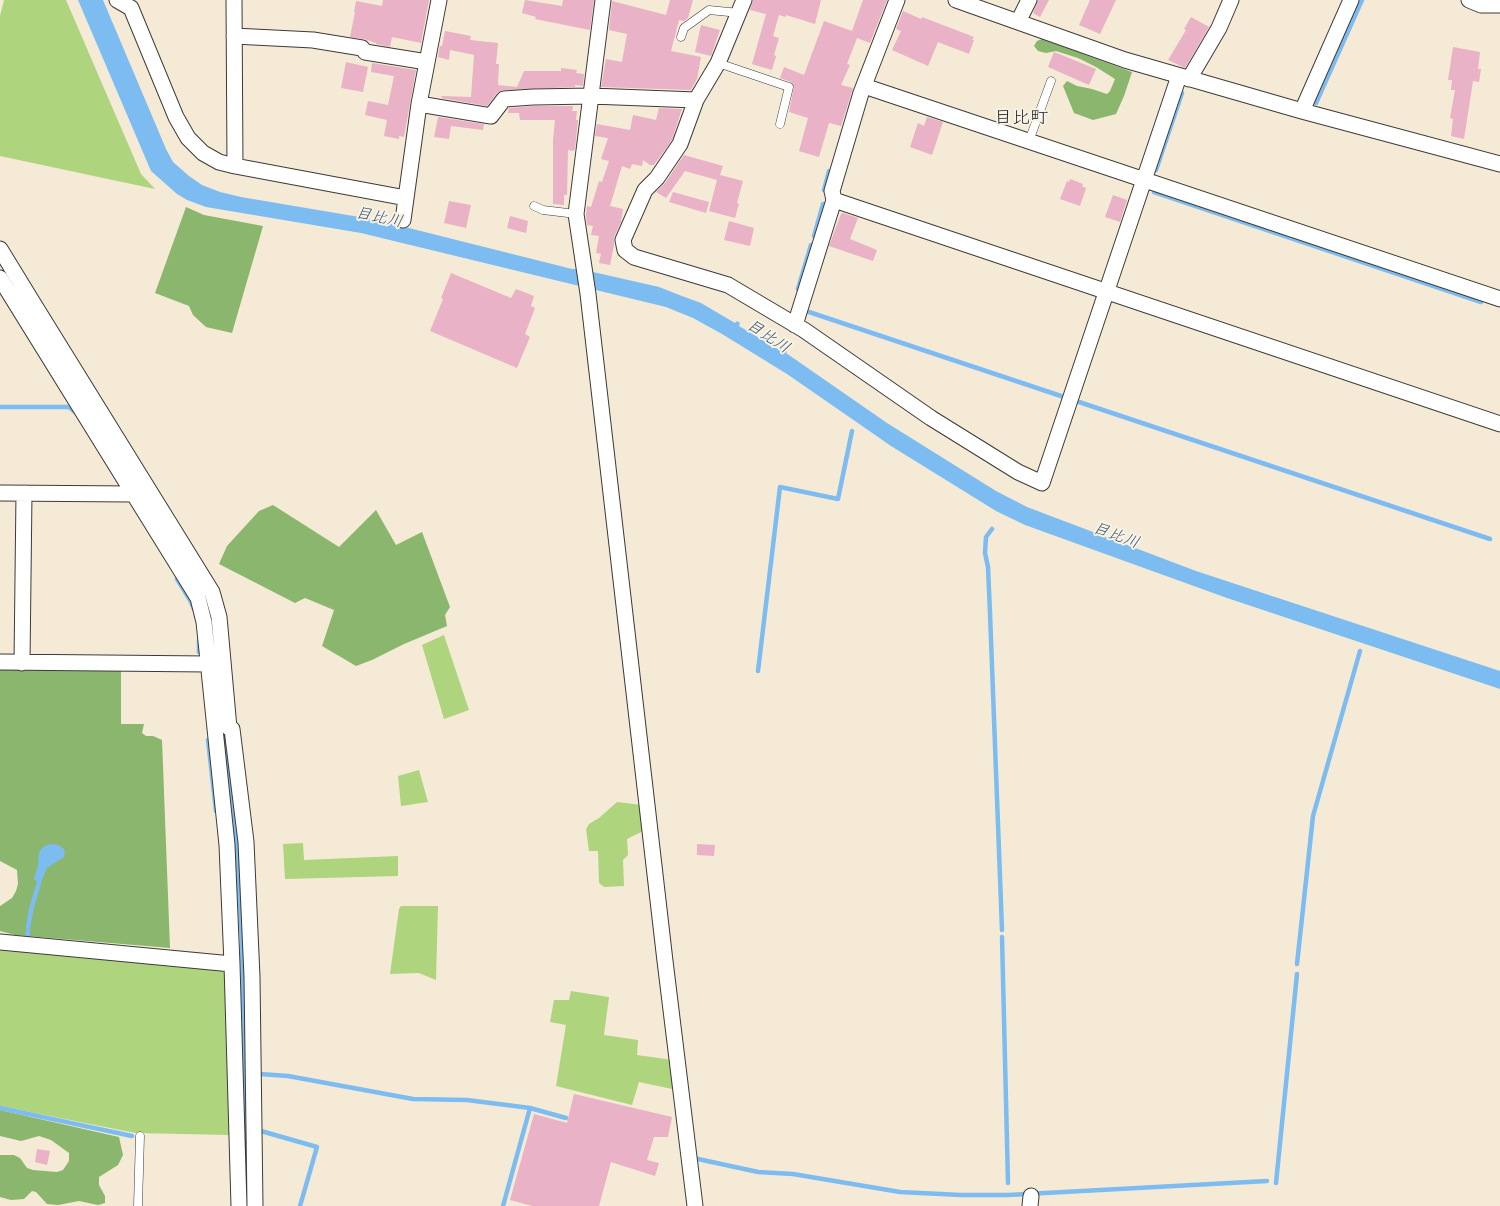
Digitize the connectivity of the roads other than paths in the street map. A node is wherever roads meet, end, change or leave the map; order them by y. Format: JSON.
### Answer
{"nodes":[{"id":1,"x":117,"y":0,"type":"edge"},
{"id":2,"x":234,"y":0,"type":"edge"},
{"id":3,"x":439,"y":0,"type":"edge"},
{"id":4,"x":604,"y":0,"type":"edge"},
{"id":5,"x":898,"y":0,"type":"edge"},
{"id":6,"x":956,"y":0,"type":"edge"},
{"id":7,"x":1029,"y":0,"type":"edge"},
{"id":8,"x":1231,"y":0,"type":"edge"},
{"id":9,"x":1351,"y":0,"type":"edge"},
{"id":10,"x":1469,"y":0,"type":"edge"},
{"id":11,"x":130,"y":4,"type":"edge"},
{"id":12,"x":1500,"y":5,"type":"edge"},
{"id":13,"x":742,"y":6,"type":"edge"},
{"id":14,"x":1018,"y":22,"type":"junction"},
{"id":15,"x":234,"y":36,"type":"junction"},
{"id":16,"x":681,"y":37,"type":"dead end"},
{"id":17,"x":427,"y":62,"type":"junction"},
{"id":18,"x":718,"y":63,"type":"junction"},
{"id":19,"x":1184,"y":77,"type":"junction"},
{"id":20,"x":1051,"y":81,"type":"dead end"},
{"id":21,"x":864,"y":86,"type":"junction"},
{"id":22,"x":591,"y":96,"type":"junction"},
{"id":23,"x":696,"y":100,"type":"junction"},
{"id":24,"x":419,"y":104,"type":"junction"},
{"id":25,"x":1302,"y":111,"type":"junction"},
{"id":26,"x":780,"y":124,"type":"dead end"},
{"id":27,"x":1029,"y":141,"type":"junction"},
{"id":28,"x":1500,"y":164,"type":"edge"},
{"id":29,"x":235,"y":166,"type":"junction"},
{"id":30,"x":1144,"y":180,"type":"junction"},
{"id":31,"x":406,"y":198,"type":"junction"},
{"id":32,"x":834,"y":200,"type":"junction"},
{"id":33,"x":534,"y":206,"type":"dead end"},
{"id":34,"x":576,"y":214,"type":"junction"},
{"id":35,"x":403,"y":220,"type":"dead end"},
{"id":36,"x":0,"y":249,"type":"edge"},
{"id":37,"x":0,"y":278,"type":"edge"},
{"id":38,"x":1106,"y":292,"type":"junction"},
{"id":39,"x":30,"y":298,"type":"junction"},
{"id":40,"x":1500,"y":299,"type":"edge"},
{"id":41,"x":10,"y":301,"type":"edge"},
{"id":42,"x":795,"y":325,"type":"junction"},
{"id":43,"x":1500,"y":424,"type":"edge"},
{"id":44,"x":0,"y":493,"type":"edge"},
{"id":45,"x":24,"y":493,"type":"junction"},
{"id":46,"x":133,"y":494,"type":"junction"},
{"id":47,"x":0,"y":662,"type":"edge"},
{"id":48,"x":22,"y":663,"type":"junction"},
{"id":49,"x":208,"y":664,"type":"junction"},
{"id":50,"x":229,"y":729,"type":"junction"},
{"id":51,"x":0,"y":942,"type":"edge"},
{"id":52,"x":232,"y":964,"type":"junction"},
{"id":53,"x":140,"y":1136,"type":"dead end"},
{"id":54,"x":138,"y":1206,"type":"edge"},
{"id":55,"x":238,"y":1206,"type":"edge"},
{"id":56,"x":255,"y":1206,"type":"edge"},
{"id":57,"x":695,"y":1206,"type":"edge"}],
"edges":[{"from":1,"to":11,"type":"street"},
{"from":2,"to":15,"type":"street"},
{"from":3,"to":17,"type":"street"},
{"from":4,"to":22,"type":"street"},
{"from":5,"to":21,"type":"street"},
{"from":6,"to":14,"type":"street"},
{"from":7,"to":14,"type":"street"},
{"from":8,"to":19,"type":"street"},
{"from":9,"to":25,"type":"street"},
{"from":10,"to":12,"type":"street"},
{"from":11,"to":29,"type":"street"},
{"from":13,"to":16,"type":"lane"},
{"from":13,"to":18,"type":"street"},
{"from":14,"to":19,"type":"street"},
{"from":15,"to":17,"type":"street"},
{"from":15,"to":29,"type":"street"},
{"from":17,"to":24,"type":"street"},
{"from":18,"to":23,"type":"street"},
{"from":18,"to":26,"type":"lane"},
{"from":19,"to":25,"type":"street"},
{"from":19,"to":30,"type":"street"},
{"from":20,"to":27,"type":"lane"},
{"from":21,"to":27,"type":"street"},
{"from":21,"to":32,"type":"street"},
{"from":22,"to":23,"type":"street"},
{"from":22,"to":24,"type":"street"},
{"from":22,"to":34,"type":"street"},
{"from":23,"to":42,"type":"street"},
{"from":24,"to":31,"type":"street"},
{"from":25,"to":28,"type":"street"},
{"from":27,"to":30,"type":"street"},
{"from":29,"to":31,"type":"street"},
{"from":30,"to":38,"type":"street"},
{"from":30,"to":40,"type":"street"},
{"from":31,"to":35,"type":"street"},
{"from":32,"to":38,"type":"street"},
{"from":32,"to":42,"type":"street"},
{"from":33,"to":34,"type":"lane"},
{"from":34,"to":57,"type":"street"},
{"from":36,"to":39,"type":"street"},
{"from":37,"to":41,"type":"street"},
{"from":38,"to":42,"type":"street"},
{"from":38,"to":43,"type":"street"},
{"from":39,"to":41,"type":"street"},
{"from":39,"to":50,"type":"street"},
{"from":41,"to":46,"type":"street"},
{"from":44,"to":45,"type":"street"},
{"from":45,"to":46,"type":"street"},
{"from":45,"to":48,"type":"street"},
{"from":46,"to":49,"type":"street"},
{"from":47,"to":48,"type":"street"},
{"from":48,"to":49,"type":"street"},
{"from":49,"to":50,"type":"street"},
{"from":50,"to":52,"type":"street"},
{"from":50,"to":56,"type":"street"},
{"from":51,"to":52,"type":"street"},
{"from":52,"to":55,"type":"street"},
{"from":53,"to":54,"type":"lane"}]}
